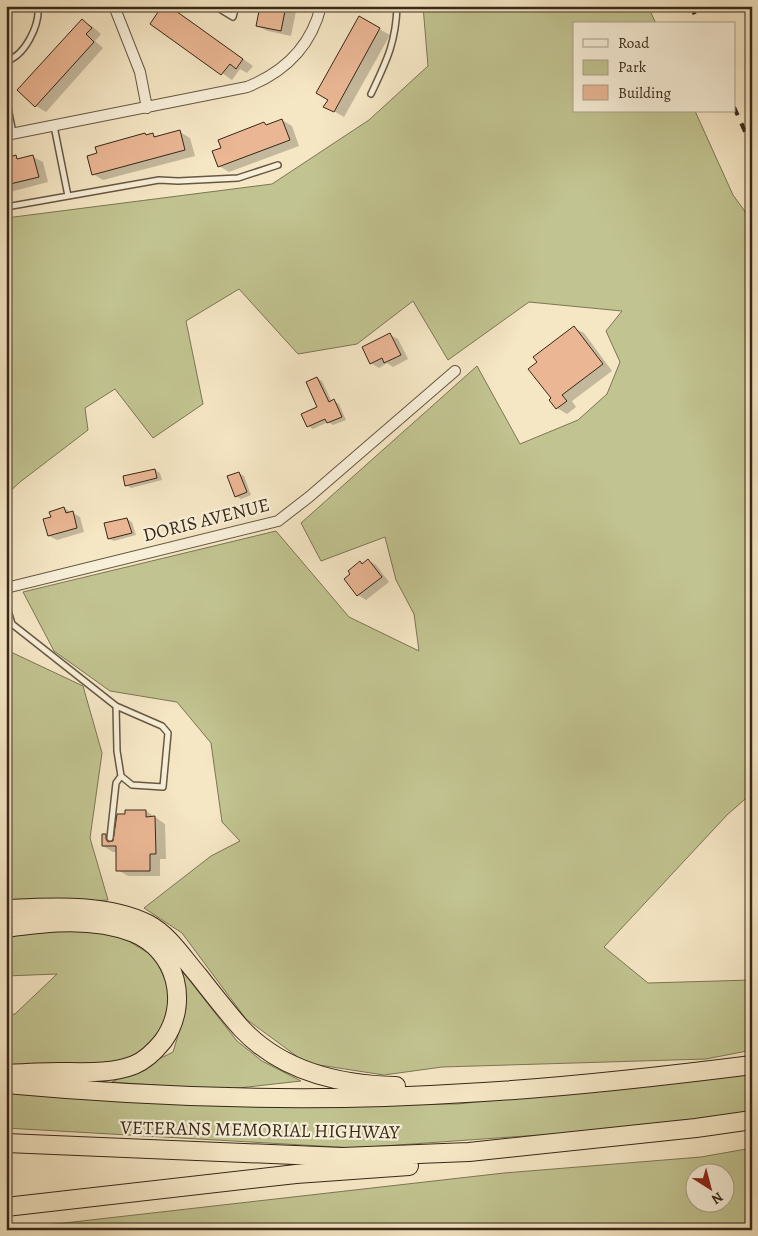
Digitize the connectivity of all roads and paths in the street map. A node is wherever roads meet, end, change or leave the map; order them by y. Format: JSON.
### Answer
{"nodes":[{"id":1,"x":38,"y":6,"type":"edge"},
{"id":2,"x":114,"y":6,"type":"edge"},
{"id":3,"x":215,"y":6,"type":"edge"},
{"id":4,"x":236,"y":6,"type":"edge"},
{"id":5,"x":321,"y":6,"type":"edge"},
{"id":6,"x":397,"y":6,"type":"edge"},
{"id":7,"x":6,"y":61,"type":"edge"},
{"id":8,"x":371,"y":94,"type":"dead end"},
{"id":9,"x":6,"y":98,"type":"edge"},
{"id":10,"x":147,"y":108,"type":"junction"},
{"id":11,"x":54,"y":126,"type":"junction"},
{"id":12,"x":10,"y":134,"type":"edge"},
{"id":13,"x":278,"y":165,"type":"dead end"},
{"id":14,"x":68,"y":196,"type":"junction"},
{"id":15,"x":6,"y":207,"type":"edge"},
{"id":16,"x":455,"y":371,"type":"dead end"},
{"id":17,"x":6,"y":588,"type":"edge"},
{"id":18,"x":6,"y":604,"type":"edge"},
{"id":19,"x":116,"y":706,"type":"junction"},
{"id":20,"x":121,"y":776,"type":"junction"},
{"id":21,"x":110,"y":838,"type":"dead end"},
{"id":22,"x":6,"y":909,"type":"edge"},
{"id":23,"x":6,"y":928,"type":"edge"},
{"id":24,"x":752,"y":1065,"type":"edge"},
{"id":25,"x":6,"y":1074,"type":"edge"},
{"id":26,"x":6,"y":1084,"type":"edge"},
{"id":27,"x":499,"y":1091,"type":"junction"},
{"id":28,"x":752,"y":1120,"type":"edge"},
{"id":29,"x":6,"y":1143,"type":"edge"},
{"id":30,"x":469,"y":1152,"type":"junction"},
{"id":31,"x":6,"y":1206,"type":"edge"}],
"edges":[{"from":1,"to":7,"type":"lane"},
{"from":2,"to":10,"type":"street"},
{"from":3,"to":4,"type":"lane"},
{"from":5,"to":10,"type":"street"},
{"from":6,"to":8,"type":"lane"},
{"from":9,"to":12,"type":"lane"},
{"from":10,"to":11,"type":"street"},
{"from":11,"to":12,"type":"street"},
{"from":11,"to":14,"type":"lane"},
{"from":13,"to":14,"type":"lane"},
{"from":14,"to":15,"type":"lane"},
{"from":16,"to":17,"type":"street","name":"DORIS AVENUE"},
{"from":18,"to":19,"type":"lane"},
{"from":19,"to":20,"type":"lane"},
{"from":19,"to":20,"type":"lane"},
{"from":20,"to":21,"type":"lane"},
{"from":22,"to":27,"type":"highway"},
{"from":23,"to":25,"type":"highway"},
{"from":24,"to":27,"type":"highway","name":"VETERANS MEMORIAL HIGHWAY"},
{"from":26,"to":27,"type":"highway","name":"VETERANS MEMORIAL HIGHWAY"},
{"from":28,"to":30,"type":"highway","name":"VETERANS MEMORIAL HIGHWAY"},
{"from":29,"to":30,"type":"highway","name":"VETERANS MEMORIAL HIGHWAY"},
{"from":30,"to":31,"type":"highway"}]}
